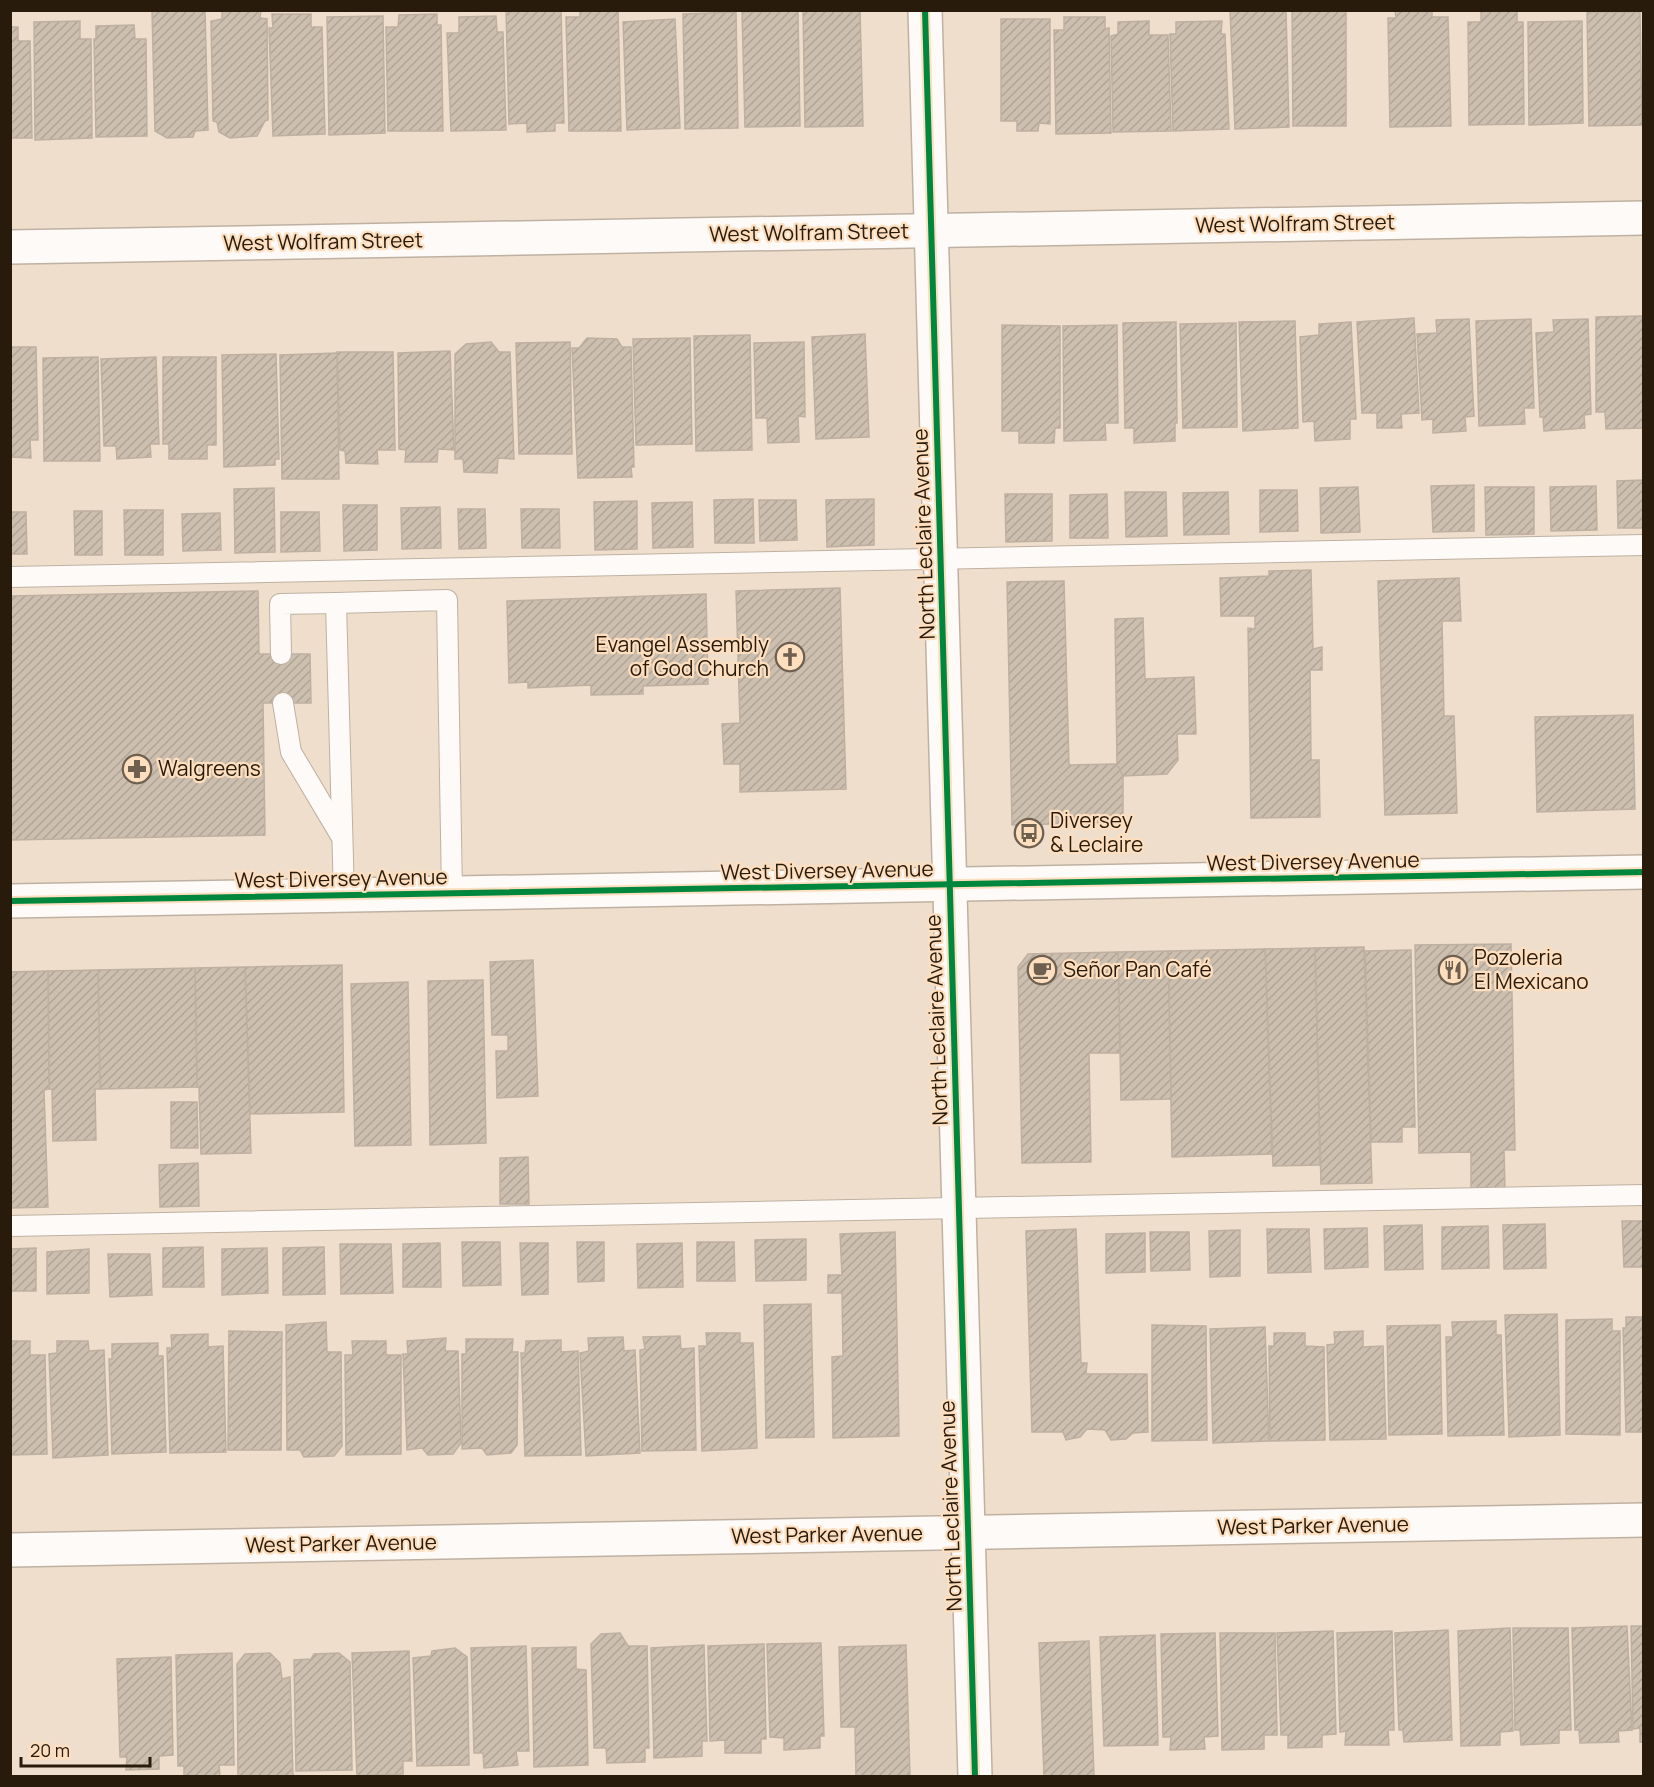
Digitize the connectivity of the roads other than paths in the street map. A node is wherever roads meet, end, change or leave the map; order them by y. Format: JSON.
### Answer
{"nodes":[{"id":1,"x":925,"y":10,"type":"edge"},
{"id":2,"x":1644,"y":218,"type":"edge"},
{"id":3,"x":931,"y":231,"type":"junction"},
{"id":4,"x":10,"y":247,"type":"edge"},
{"id":5,"x":1644,"y":545,"type":"edge"},
{"id":6,"x":941,"y":558,"type":"junction"},
{"id":7,"x":10,"y":577,"type":"edge"},
{"id":8,"x":336,"y":603,"type":"junction"},
{"id":9,"x":281,"y":654,"type":"dead end"},
{"id":10,"x":283,"y":703,"type":"dead end"},
{"id":11,"x":342,"y":838,"type":"junction"},
{"id":12,"x":1644,"y":872,"type":"edge"},
{"id":13,"x":950,"y":885,"type":"junction"},
{"id":14,"x":452,"y":894,"type":"junction"},
{"id":15,"x":344,"y":896,"type":"junction"},
{"id":16,"x":10,"y":901,"type":"edge"},
{"id":17,"x":1644,"y":1195,"type":"edge"},
{"id":18,"x":959,"y":1208,"type":"junction"},
{"id":19,"x":10,"y":1226,"type":"edge"},
{"id":20,"x":1644,"y":1520,"type":"edge"},
{"id":21,"x":968,"y":1532,"type":"junction"},
{"id":22,"x":10,"y":1550,"type":"edge"},
{"id":23,"x":975,"y":1776,"type":"edge"}],
"edges":[{"from":1,"to":3,"type":"street","name":"North Leclaire Avenue"},
{"from":2,"to":3,"type":"street","name":"West Wolfram Street"},
{"from":3,"to":4,"type":"street","name":"West Wolfram Street"},
{"from":3,"to":6,"type":"street","name":"North Leclaire Avenue"},
{"from":5,"to":6,"type":"lane"},
{"from":6,"to":7,"type":"lane"},
{"from":6,"to":13,"type":"street","name":"North Leclaire Avenue"},
{"from":8,"to":9,"type":"lane"},
{"from":8,"to":11,"type":"lane"},
{"from":8,"to":14,"type":"lane"},
{"from":10,"to":11,"type":"lane"},
{"from":11,"to":15,"type":"lane"},
{"from":12,"to":13,"type":"street","name":"West Diversey Avenue"},
{"from":13,"to":14,"type":"street","name":"West Diversey Avenue"},
{"from":13,"to":18,"type":"street","name":"North Leclaire Avenue"},
{"from":14,"to":15,"type":"street","name":"West Diversey Avenue"},
{"from":15,"to":16,"type":"street","name":"West Diversey Avenue"},
{"from":17,"to":18,"type":"lane"},
{"from":18,"to":19,"type":"lane"},
{"from":18,"to":21,"type":"street","name":"North Leclaire Avenue"},
{"from":20,"to":21,"type":"street","name":"West Parker Avenue"},
{"from":21,"to":22,"type":"street","name":"West Parker Avenue"},
{"from":21,"to":23,"type":"street","name":"North Leclaire Avenue"}]}
